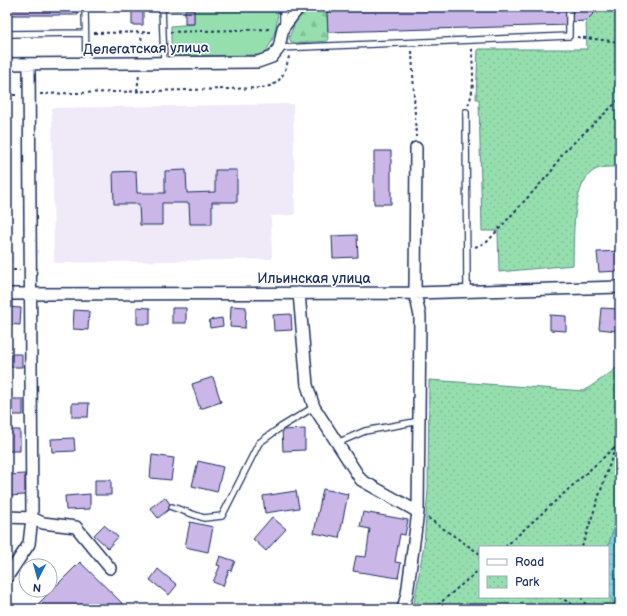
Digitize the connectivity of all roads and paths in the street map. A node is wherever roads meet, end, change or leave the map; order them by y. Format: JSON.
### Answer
{"nodes":[{"id":1,"x":85,"y":7,"type":"edge"},
{"id":2,"x":162,"y":7,"type":"edge"},
{"id":3,"x":283,"y":7,"type":"edge"},
{"id":4,"x":299,"y":7,"type":"edge"},
{"id":5,"x":569,"y":7,"type":"edge"},
{"id":6,"x":283,"y":28,"type":"junction"},
{"id":7,"x":163,"y":32,"type":"junction"},
{"id":8,"x":7,"y":34,"type":"edge"},
{"id":9,"x":85,"y":34,"type":"junction"},
{"id":10,"x":569,"y":36,"type":"junction"},
{"id":11,"x":472,"y":40,"type":"junction"},
{"id":12,"x":412,"y":42,"type":"junction"},
{"id":13,"x":620,"y":42,"type":"edge"},
{"id":14,"x":290,"y":47,"type":"junction"},
{"id":15,"x":278,"y":48,"type":"junction"},
{"id":16,"x":164,"y":63,"type":"junction"},
{"id":17,"x":7,"y":64,"type":"edge"},
{"id":18,"x":28,"y":64,"type":"junction"},
{"id":19,"x":86,"y":64,"type":"junction"},
{"id":20,"x":7,"y":95,"type":"edge"},
{"id":21,"x":29,"y":95,"type":"junction"},
{"id":22,"x":620,"y":99,"type":"edge"},
{"id":23,"x":466,"y":112,"type":"joint"},
{"id":24,"x":416,"y":148,"type":"joint"},
{"id":25,"x":467,"y":248,"type":"junction"},
{"id":26,"x":620,"y":287,"type":"edge"},
{"id":27,"x":467,"y":292,"type":"junction"},
{"id":28,"x":300,"y":293,"type":"junction"},
{"id":29,"x":415,"y":293,"type":"junction"},
{"id":30,"x":7,"y":294,"type":"edge"},
{"id":31,"x":30,"y":294,"type":"junction"},
{"id":32,"x":314,"y":407,"type":"junction"},
{"id":33,"x":420,"y":420,"type":"junction"},
{"id":34,"x":620,"y":433,"type":"edge"},
{"id":35,"x":337,"y":443,"type":"junction"},
{"id":36,"x":616,"y":446,"type":"junction"},
{"id":37,"x":172,"y":507,"type":"dead end"},
{"id":38,"x":418,"y":512,"type":"junction"},
{"id":39,"x":7,"y":517,"type":"edge"},
{"id":40,"x":32,"y":518,"type":"junction"},
{"id":41,"x":506,"y":546,"type":"edge"},
{"id":42,"x":582,"y":546,"type":"edge"},
{"id":43,"x":479,"y":553,"type":"edge"},
{"id":44,"x":110,"y":568,"type":"dead end"},
{"id":45,"x":479,"y":570,"type":"edge"},
{"id":46,"x":7,"y":577,"type":"edge"},
{"id":47,"x":561,"y":598,"type":"edge"},
{"id":48,"x":582,"y":598,"type":"edge"},
{"id":49,"x":403,"y":609,"type":"edge"},
{"id":50,"x":433,"y":609,"type":"edge"},
{"id":51,"x":581,"y":609,"type":"edge"},
{"id":52,"x":588,"y":609,"type":"edge"}],
"edges":[{"from":1,"to":9,"type":"lane"},
{"from":2,"to":7,"type":"lane"},
{"from":3,"to":6,"type":"lane"},
{"from":4,"to":6,"type":"street"},
{"from":5,"to":10,"type":"lane"},
{"from":6,"to":7,"type":"path"},
{"from":6,"to":15,"type":"street"},
{"from":7,"to":9,"type":"path"},
{"from":7,"to":16,"type":"lane"},
{"from":8,"to":9,"type":"lane"},
{"from":9,"to":19,"type":"lane"},
{"from":10,"to":11,"type":"lane"},
{"from":10,"to":13,"type":"path"},
{"from":11,"to":12,"type":"lane"},
{"from":11,"to":23,"type":"path"},
{"from":12,"to":14,"type":"lane"},
{"from":12,"to":24,"type":"path"},
{"from":14,"to":15,"type":"lane"},
{"from":14,"to":21,"type":"path"},
{"from":15,"to":16,"type":"street","name":"Делегатская улица"},
{"from":16,"to":19,"type":"street","name":"Делегатская улица"},
{"from":17,"to":18,"type":"street","name":"Делегатская улица"},
{"from":18,"to":19,"type":"street","name":"Делегатская улица"},
{"from":18,"to":21,"type":"street"},
{"from":20,"to":21,"type":"path"},
{"from":21,"to":31,"type":"street"},
{"from":22,"to":25,"type":"path"},
{"from":23,"to":25,"type":"lane"},
{"from":24,"to":29,"type":"street"},
{"from":25,"to":27,"type":"lane"},
{"from":26,"to":27,"type":"street","name":"Ильинская улица"},
{"from":27,"to":29,"type":"street","name":"Ильинская улица"},
{"from":28,"to":29,"type":"street","name":"Ильинская улица"},
{"from":28,"to":31,"type":"street","name":"Ильинская улица"},
{"from":28,"to":32,"type":"street"},
{"from":29,"to":33,"type":"street"},
{"from":30,"to":31,"type":"street","name":"Ильинская улица"},
{"from":31,"to":40,"type":"street"},
{"from":32,"to":35,"type":"street"},
{"from":32,"to":37,"type":"lane"},
{"from":33,"to":35,"type":"lane"},
{"from":33,"to":38,"type":"street"},
{"from":34,"to":36,"type":"path"},
{"from":35,"to":38,"type":"street"},
{"from":36,"to":41,"type":"path"},
{"from":36,"to":42,"type":"path"},
{"from":38,"to":43,"type":"path"},
{"from":38,"to":49,"type":"street"},
{"from":39,"to":40,"type":"street"},
{"from":40,"to":44,"type":"street"},
{"from":40,"to":46,"type":"street"},
{"from":45,"to":50,"type":"path"},
{"from":47,"to":51,"type":"path"},
{"from":48,"to":52,"type":"path"}]}
